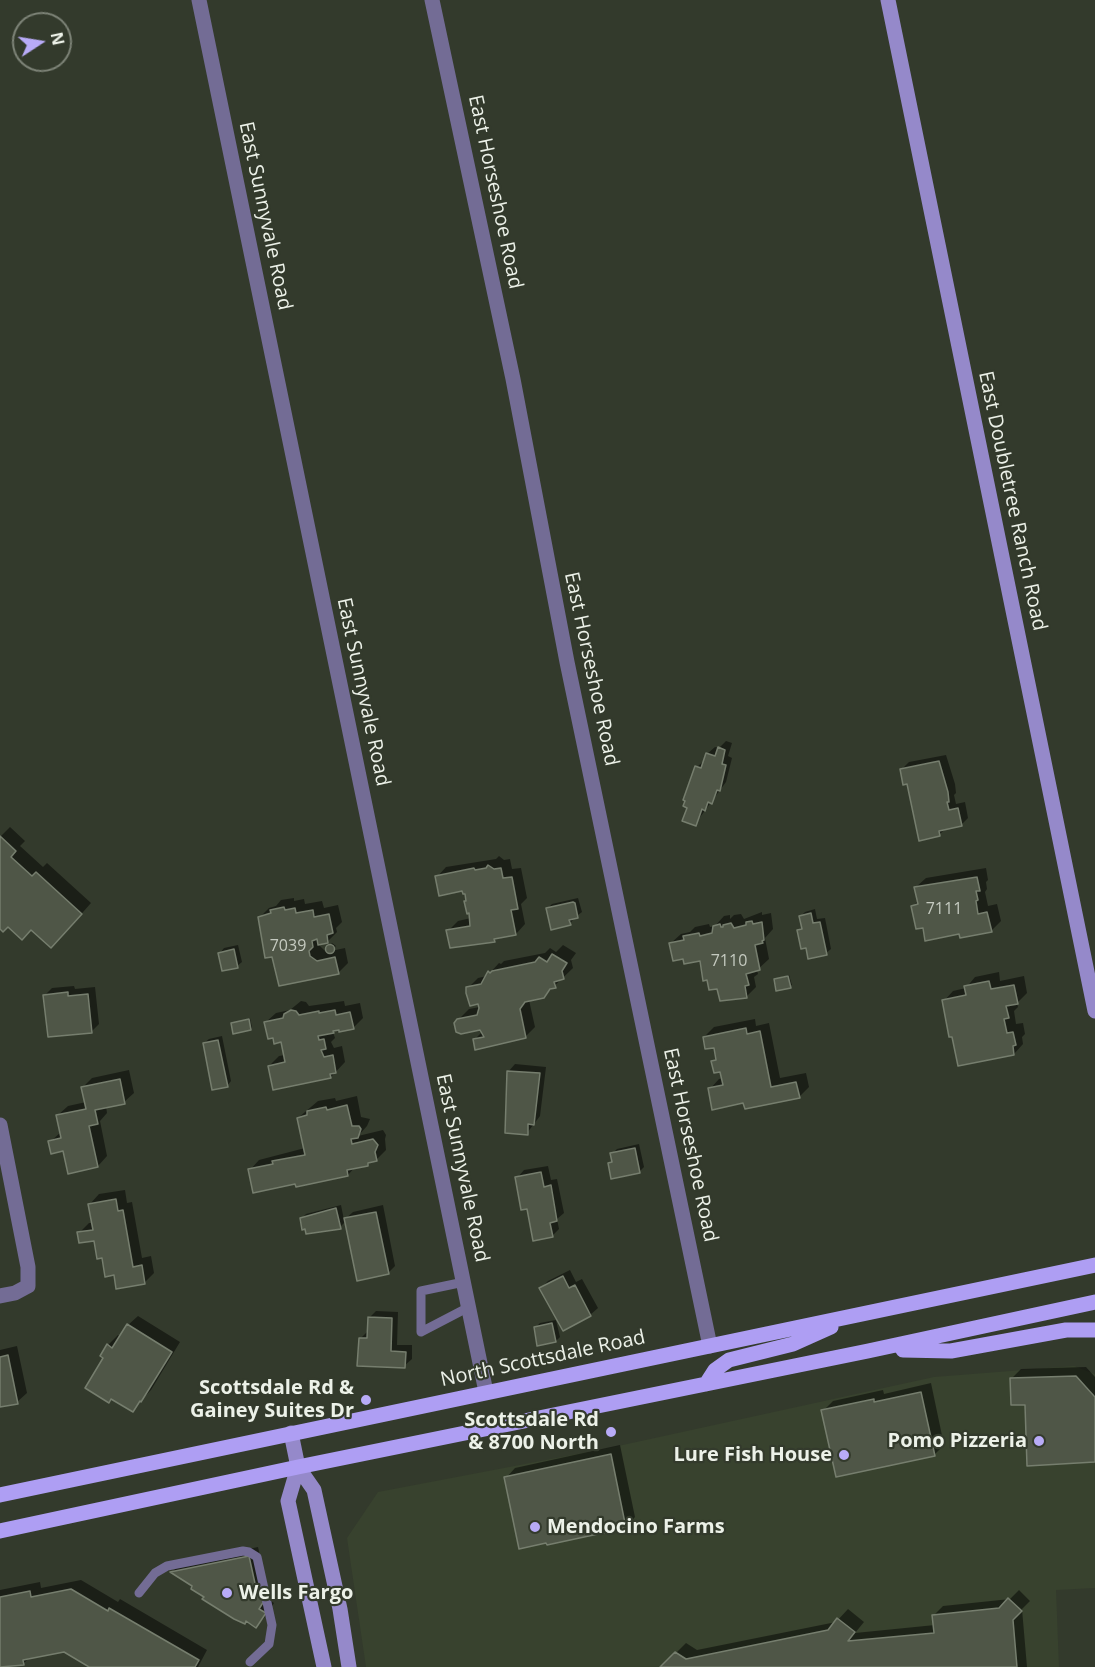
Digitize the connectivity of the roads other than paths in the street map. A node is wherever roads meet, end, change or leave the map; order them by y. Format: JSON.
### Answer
{"nodes":[{"id":1,"x":199,"y":0,"type":"edge"},
{"id":2,"x":432,"y":0,"type":"edge"},
{"id":3,"x":888,"y":0,"type":"edge"},
{"id":4,"x":1095,"y":1011,"type":"edge"},
{"id":5,"x":0,"y":1125,"type":"edge"},
{"id":6,"x":1095,"y":1265,"type":"edge"},
{"id":7,"x":464,"y":1282,"type":"junction"},
{"id":8,"x":0,"y":1296,"type":"edge"},
{"id":9,"x":1095,"y":1302,"type":"edge"},
{"id":10,"x":469,"y":1307,"type":"junction"},
{"id":11,"x":858,"y":1315,"type":"junction"},
{"id":12,"x":1095,"y":1330,"type":"edge"},
{"id":13,"x":710,"y":1346,"type":"junction"},
{"id":14,"x":867,"y":1351,"type":"junction"},
{"id":15,"x":706,"y":1384,"type":"junction"},
{"id":16,"x":486,"y":1392,"type":"junction"},
{"id":17,"x":291,"y":1433,"type":"junction"},
{"id":18,"x":298,"y":1467,"type":"junction"},
{"id":19,"x":0,"y":1495,"type":"edge"},
{"id":20,"x":0,"y":1532,"type":"edge"},
{"id":21,"x":139,"y":1593,"type":"dead end"},
{"id":22,"x":250,"y":1662,"type":"dead end"},
{"id":23,"x":324,"y":1667,"type":"edge"},
{"id":24,"x":350,"y":1667,"type":"edge"}],
"edges":[{"from":1,"to":7,"type":"street","name":"East Sunnyvale Road"},
{"from":2,"to":13,"type":"street","name":"East Horseshoe Road"},
{"from":3,"to":4,"type":"main road","name":"East Doubletree Ranch Road"},
{"from":5,"to":8,"type":"street"},
{"from":6,"to":11,"type":"main road","name":"North Scottsdale Road"},
{"from":7,"to":10,"type":"street","name":"East Sunnyvale Road"},
{"from":7,"to":10,"type":"lane"},
{"from":9,"to":14,"type":"main road"},
{"from":10,"to":16,"type":"street","name":"East Sunnyvale Road"},
{"from":11,"to":13,"type":"main road","name":"North Scottsdale Road"},
{"from":11,"to":15,"type":"main road"},
{"from":12,"to":14,"type":"main road"},
{"from":13,"to":16,"type":"main road","name":"North Scottsdale Road"},
{"from":14,"to":15,"type":"main road"},
{"from":15,"to":18,"type":"main road"},
{"from":16,"to":17,"type":"main road","name":"North Scottsdale Road"},
{"from":17,"to":18,"type":"main road"},
{"from":17,"to":19,"type":"main road","name":"North Scottsdale Road"},
{"from":18,"to":20,"type":"main road"},
{"from":18,"to":23,"type":"main road"},
{"from":18,"to":24,"type":"main road"},
{"from":21,"to":22,"type":"lane"}]}
